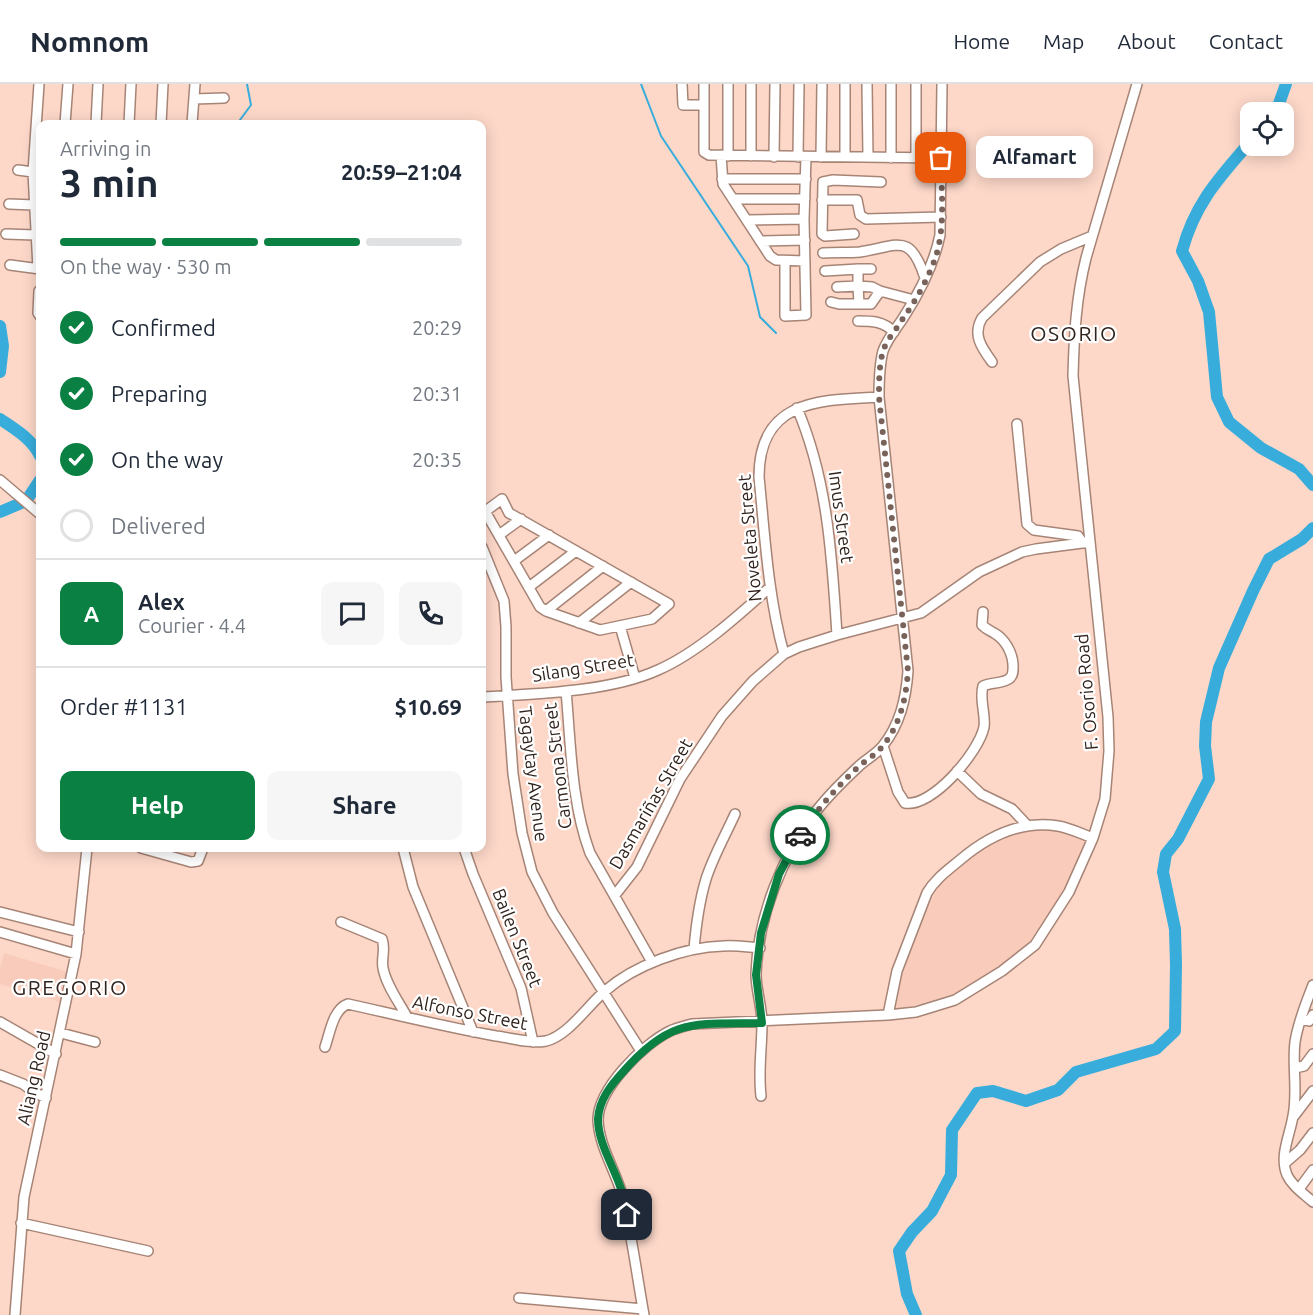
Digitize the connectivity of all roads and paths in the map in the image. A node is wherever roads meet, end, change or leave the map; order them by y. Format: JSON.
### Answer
{"nodes":[{"id":1,"x":39,"y":84,"type":"edge"},
{"id":2,"x":68,"y":84,"type":"edge"},
{"id":3,"x":98,"y":84,"type":"edge"},
{"id":4,"x":131,"y":84,"type":"edge"},
{"id":5,"x":163,"y":84,"type":"edge"},
{"id":6,"x":195,"y":84,"type":"edge"},
{"id":7,"x":682,"y":84,"type":"edge"},
{"id":8,"x":704,"y":84,"type":"edge"},
{"id":9,"x":728,"y":84,"type":"edge"},
{"id":10,"x":752,"y":84,"type":"edge"},
{"id":11,"x":775,"y":84,"type":"edge"},
{"id":12,"x":799,"y":84,"type":"edge"},
{"id":13,"x":822,"y":84,"type":"edge"},
{"id":14,"x":845,"y":84,"type":"edge"},
{"id":15,"x":867,"y":84,"type":"edge"},
{"id":16,"x":891,"y":84,"type":"edge"},
{"id":17,"x":916,"y":84,"type":"edge"},
{"id":18,"x":942,"y":84,"type":"edge"},
{"id":19,"x":1137,"y":84,"type":"edge"},
{"id":20,"x":225,"y":98,"type":"dead end"},
{"id":21,"x":194,"y":99,"type":"junction"},
{"id":22,"x":704,"y":105,"type":"junction"},
{"id":23,"x":37,"y":120,"type":"edge"},
{"id":24,"x":65,"y":120,"type":"edge"},
{"id":25,"x":96,"y":120,"type":"edge"},
{"id":26,"x":129,"y":120,"type":"edge"},
{"id":27,"x":161,"y":120,"type":"edge"},
{"id":28,"x":192,"y":120,"type":"edge"},
{"id":29,"x":36,"y":128,"type":"edge"},
{"id":30,"x":725,"y":155,"type":"junction"},
{"id":31,"x":751,"y":156,"type":"junction"},
{"id":32,"x":774,"y":156,"type":"junction"},
{"id":33,"x":802,"y":157,"type":"junction"},
{"id":34,"x":821,"y":157,"type":"junction"},
{"id":35,"x":868,"y":157,"type":"junction"},
{"id":36,"x":845,"y":158,"type":"junction"},
{"id":37,"x":891,"y":158,"type":"junction"},
{"id":38,"x":916,"y":158,"type":"junction"},
{"id":39,"x":941,"y":158,"type":"junction"},
{"id":40,"x":18,"y":170,"type":"dead end"},
{"id":41,"x":33,"y":172,"type":"junction"},
{"id":42,"x":722,"y":179,"type":"junction"},
{"id":43,"x":806,"y":179,"type":"junction"},
{"id":44,"x":881,"y":182,"type":"dead end"},
{"id":45,"x":733,"y":199,"type":"junction"},
{"id":46,"x":805,"y":199,"type":"junction"},
{"id":47,"x":822,"y":200,"type":"junction"},
{"id":48,"x":9,"y":204,"type":"dead end"},
{"id":49,"x":33,"y":205,"type":"junction"},
{"id":50,"x":941,"y":217,"type":"junction"},
{"id":51,"x":804,"y":219,"type":"junction"},
{"id":52,"x":747,"y":220,"type":"junction"},
{"id":53,"x":6,"y":234,"type":"dead end"},
{"id":54,"x":854,"y":234,"type":"dead end"},
{"id":55,"x":35,"y":235,"type":"junction"},
{"id":56,"x":1092,"y":236,"type":"junction"},
{"id":57,"x":805,"y":240,"type":"junction"},
{"id":58,"x":760,"y":241,"type":"junction"},
{"id":59,"x":36,"y":243,"type":"edge"},
{"id":60,"x":823,"y":253,"type":"dead end"},
{"id":61,"x":785,"y":261,"type":"junction"},
{"id":62,"x":805,"y":261,"type":"junction"},
{"id":63,"x":10,"y":265,"type":"dead end"},
{"id":64,"x":36,"y":268,"type":"edge"},
{"id":65,"x":858,"y":269,"type":"junction"},
{"id":66,"x":870,"y":269,"type":"dead end"},
{"id":67,"x":825,"y":271,"type":"dead end"},
{"id":68,"x":925,"y":278,"type":"junction"},
{"id":69,"x":858,"y":286,"type":"junction"},
{"id":70,"x":837,"y":287,"type":"dead end"},
{"id":71,"x":880,"y":291,"type":"junction"},
{"id":72,"x":914,"y":300,"type":"junction"},
{"id":73,"x":831,"y":302,"type":"dead end"},
{"id":74,"x":859,"y":304,"type":"junction"},
{"id":75,"x":858,"y":321,"type":"dead end"},
{"id":76,"x":894,"y":332,"type":"junction"},
{"id":77,"x":992,"y":362,"type":"dead end"},
{"id":78,"x":879,"y":397,"type":"junction"},
{"id":79,"x":797,"y":408,"type":"junction"},
{"id":80,"x":1017,"y":424,"type":"dead end"},
{"id":81,"x":0,"y":480,"type":"edge"},
{"id":82,"x":36,"y":511,"type":"edge"},
{"id":83,"x":521,"y":519,"type":"junction"},
{"id":84,"x":499,"y":535,"type":"junction"},
{"id":85,"x":549,"y":535,"type":"junction"},
{"id":86,"x":1086,"y":543,"type":"junction"},
{"id":87,"x":576,"y":551,"type":"junction"},
{"id":88,"x":486,"y":557,"type":"edge"},
{"id":89,"x":514,"y":561,"type":"junction"},
{"id":90,"x":603,"y":566,"type":"junction"},
{"id":91,"x":631,"y":582,"type":"junction"},
{"id":92,"x":529,"y":587,"type":"junction"},
{"id":93,"x":770,"y":588,"type":"junction"},
{"id":94,"x":546,"y":611,"type":"junction"},
{"id":95,"x":983,"y":612,"type":"dead end"},
{"id":96,"x":903,"y":617,"type":"junction"},
{"id":97,"x":579,"y":623,"type":"junction"},
{"id":98,"x":620,"y":626,"type":"junction"},
{"id":99,"x":837,"y":635,"type":"junction"},
{"id":100,"x":784,"y":654,"type":"junction"},
{"id":101,"x":635,"y":678,"type":"junction"},
{"id":102,"x":566,"y":691,"type":"junction"},
{"id":103,"x":507,"y":696,"type":"junction"},
{"id":104,"x":486,"y":697,"type":"edge"},
{"id":105,"x":882,"y":747,"type":"junction"},
{"id":106,"x":957,"y":771,"type":"junction"},
{"id":107,"x":735,"y":814,"type":"dead end"},
{"id":108,"x":1028,"y":826,"type":"junction"},
{"id":109,"x":1093,"y":838,"type":"junction"},
{"id":110,"x":87,"y":852,"type":"edge"},
{"id":111,"x":155,"y":852,"type":"edge"},
{"id":112,"x":203,"y":852,"type":"edge"},
{"id":113,"x":404,"y":852,"type":"edge"},
{"id":114,"x":465,"y":852,"type":"edge"},
{"id":115,"x":615,"y":895,"type":"junction"},
{"id":116,"x":0,"y":912,"type":"edge"},
{"id":117,"x":341,"y":922,"type":"dead end"},
{"id":118,"x":0,"y":932,"type":"edge"},
{"id":119,"x":79,"y":932,"type":"junction"},
{"id":120,"x":760,"y":948,"type":"junction"},
{"id":121,"x":694,"y":949,"type":"junction"},
{"id":122,"x":76,"y":954,"type":"junction"},
{"id":123,"x":652,"y":962,"type":"junction"},
{"id":124,"x":1313,"y":985,"type":"edge"},
{"id":125,"x":604,"y":991,"type":"junction"},
{"id":126,"x":888,"y":1015,"type":"junction"},
{"id":127,"x":1313,"y":1015,"type":"edge"},
{"id":128,"x":407,"y":1017,"type":"junction"},
{"id":129,"x":1301,"y":1019,"type":"junction"},
{"id":130,"x":0,"y":1022,"type":"edge"},
{"id":131,"x":762,"y":1023,"type":"junction"},
{"id":132,"x":473,"y":1032,"type":"junction"},
{"id":133,"x":61,"y":1033,"type":"junction"},
{"id":134,"x":95,"y":1042,"type":"dead end"},
{"id":135,"x":533,"y":1042,"type":"junction"},
{"id":136,"x":325,"y":1047,"type":"dead end"},
{"id":137,"x":641,"y":1051,"type":"junction"},
{"id":138,"x":56,"y":1054,"type":"junction"},
{"id":139,"x":1313,"y":1054,"type":"edge"},
{"id":140,"x":1295,"y":1068,"type":"junction"},
{"id":141,"x":0,"y":1075,"type":"edge"},
{"id":142,"x":1313,"y":1090,"type":"edge"},
{"id":143,"x":761,"y":1096,"type":"dead end"},
{"id":144,"x":46,"y":1098,"type":"junction"},
{"id":145,"x":1294,"y":1116,"type":"junction"},
{"id":146,"x":1313,"y":1133,"type":"edge"},
{"id":147,"x":1286,"y":1163,"type":"junction"},
{"id":148,"x":1313,"y":1170,"type":"edge"},
{"id":149,"x":1299,"y":1190,"type":"junction"},
{"id":150,"x":1313,"y":1202,"type":"edge"},
{"id":151,"x":21,"y":1223,"type":"junction"},
{"id":152,"x":148,"y":1251,"type":"dead end"},
{"id":153,"x":519,"y":1298,"type":"dead end"},
{"id":154,"x":644,"y":1312,"type":"edge"},
{"id":155,"x":15,"y":1315,"type":"edge"}],
"edges":[{"from":1,"to":23,"type":"street"},
{"from":2,"to":24,"type":"street"},
{"from":3,"to":25,"type":"street"},
{"from":4,"to":26,"type":"street"},
{"from":5,"to":27,"type":"street"},
{"from":6,"to":21,"type":"street"},
{"from":7,"to":22,"type":"street"},
{"from":8,"to":22,"type":"street"},
{"from":9,"to":30,"type":"street"},
{"from":10,"to":31,"type":"street"},
{"from":11,"to":32,"type":"street"},
{"from":12,"to":33,"type":"street"},
{"from":13,"to":34,"type":"street"},
{"from":14,"to":36,"type":"street"},
{"from":15,"to":35,"type":"street"},
{"from":16,"to":37,"type":"street"},
{"from":17,"to":38,"type":"street"},
{"from":18,"to":39,"type":"street"},
{"from":19,"to":56,"type":"street","name":"F. Osorio Road"},
{"from":20,"to":21,"type":"street"},
{"from":21,"to":28,"type":"street"},
{"from":22,"to":30,"type":"street"},
{"from":29,"to":41,"type":"street"},
{"from":30,"to":31,"type":"street"},
{"from":30,"to":42,"type":"street"},
{"from":31,"to":32,"type":"street"},
{"from":32,"to":33,"type":"street"},
{"from":33,"to":34,"type":"street"},
{"from":33,"to":43,"type":"street"},
{"from":34,"to":36,"type":"street"},
{"from":35,"to":36,"type":"street"},
{"from":35,"to":37,"type":"street"},
{"from":37,"to":38,"type":"street"},
{"from":38,"to":39,"type":"street"},
{"from":39,"to":50,"type":"street"},
{"from":40,"to":41,"type":"street"},
{"from":41,"to":49,"type":"street"},
{"from":42,"to":43,"type":"street"},
{"from":42,"to":45,"type":"street"},
{"from":43,"to":46,"type":"street"},
{"from":44,"to":47,"type":"street"},
{"from":45,"to":46,"type":"street"},
{"from":45,"to":52,"type":"street"},
{"from":46,"to":51,"type":"street"},
{"from":47,"to":50,"type":"street"},
{"from":47,"to":54,"type":"street"},
{"from":48,"to":49,"type":"street"},
{"from":49,"to":55,"type":"street"},
{"from":50,"to":68,"type":"street"},
{"from":51,"to":52,"type":"street"},
{"from":51,"to":57,"type":"street"},
{"from":52,"to":58,"type":"street"},
{"from":53,"to":55,"type":"street"},
{"from":55,"to":59,"type":"street"},
{"from":56,"to":77,"type":"street"},
{"from":56,"to":86,"type":"street","name":"F. Osorio Road"},
{"from":57,"to":58,"type":"street"},
{"from":57,"to":62,"type":"street"},
{"from":58,"to":61,"type":"street"},
{"from":60,"to":68,"type":"street"},
{"from":61,"to":62,"type":"street"},
{"from":61,"to":62,"type":"street"},
{"from":63,"to":64,"type":"street"},
{"from":65,"to":66,"type":"street"},
{"from":65,"to":67,"type":"street"},
{"from":65,"to":69,"type":"street"},
{"from":68,"to":72,"type":"street"},
{"from":69,"to":70,"type":"street"},
{"from":69,"to":71,"type":"street"},
{"from":69,"to":74,"type":"street"},
{"from":71,"to":72,"type":"street"},
{"from":71,"to":74,"type":"street"},
{"from":72,"to":76,"type":"street"},
{"from":73,"to":74,"type":"street"},
{"from":75,"to":76,"type":"street"},
{"from":76,"to":78,"type":"street"},
{"from":78,"to":79,"type":"street","name":"Noveleta Street"},
{"from":78,"to":96,"type":"street"},
{"from":79,"to":93,"type":"street","name":"Noveleta Street"},
{"from":79,"to":99,"type":"street","name":"Imus Street"},
{"from":80,"to":86,"type":"street"},
{"from":81,"to":82,"type":"street"},
{"from":83,"to":84,"type":"street"},
{"from":83,"to":84,"type":"street"},
{"from":83,"to":85,"type":"street"},
{"from":84,"to":89,"type":"street"},
{"from":85,"to":87,"type":"street"},
{"from":85,"to":89,"type":"street"},
{"from":86,"to":96,"type":"street","name":"Dasmariñas Street"},
{"from":86,"to":109,"type":"street","name":"F. Osorio Road"},
{"from":87,"to":90,"type":"street"},
{"from":87,"to":92,"type":"street"},
{"from":88,"to":103,"type":"street","name":"Tagaytay Avenue"},
{"from":89,"to":92,"type":"street"},
{"from":90,"to":91,"type":"street"},
{"from":90,"to":94,"type":"street"},
{"from":91,"to":97,"type":"street"},
{"from":91,"to":98,"type":"street"},
{"from":92,"to":94,"type":"street"},
{"from":93,"to":100,"type":"street","name":"Noveleta Street"},
{"from":93,"to":101,"type":"street","name":"Silang Street"},
{"from":94,"to":97,"type":"street"},
{"from":95,"to":106,"type":"street"},
{"from":96,"to":99,"type":"street","name":"Dasmariñas Street"},
{"from":96,"to":105,"type":"street"},
{"from":97,"to":98,"type":"street"},
{"from":98,"to":101,"type":"street"},
{"from":99,"to":100,"type":"street","name":"Dasmariñas Street"},
{"from":100,"to":115,"type":"street","name":"Dasmariñas Street"},
{"from":101,"to":102,"type":"street","name":"Silang Street"},
{"from":102,"to":103,"type":"street","name":"Silang Street"},
{"from":102,"to":115,"type":"street","name":"Carmona Street"},
{"from":103,"to":104,"type":"street","name":"Silang Street"},
{"from":103,"to":125,"type":"street","name":"Tagaytay Avenue"},
{"from":105,"to":106,"type":"street"},
{"from":105,"to":120,"type":"street"},
{"from":106,"to":108,"type":"street"},
{"from":107,"to":121,"type":"street"},
{"from":108,"to":109,"type":"street"},
{"from":108,"to":126,"type":"street"},
{"from":109,"to":126,"type":"street","name":"F. Osorio Road"},
{"from":110,"to":119,"type":"street","name":"Aliang Road"},
{"from":111,"to":112,"type":"street"},
{"from":113,"to":132,"type":"street"},
{"from":114,"to":135,"type":"street","name":"Bailen Street"},
{"from":115,"to":123,"type":"street","name":"Carmona Street"},
{"from":116,"to":119,"type":"street"},
{"from":117,"to":128,"type":"street"},
{"from":118,"to":122,"type":"street"},
{"from":119,"to":122,"type":"street","name":"Aliang Road"},
{"from":120,"to":121,"type":"street","name":"Alfonso Street"},
{"from":120,"to":131,"type":"street"},
{"from":121,"to":123,"type":"street","name":"Alfonso Street"},
{"from":122,"to":133,"type":"street","name":"Aliang Road"},
{"from":123,"to":125,"type":"street","name":"Alfonso Street"},
{"from":124,"to":129,"type":"street"},
{"from":125,"to":135,"type":"street","name":"Alfonso Street"},
{"from":125,"to":137,"type":"street","name":"Tagaytay Avenue"},
{"from":126,"to":131,"type":"street","name":"F. Osorio Road"},
{"from":127,"to":129,"type":"street"},
{"from":128,"to":132,"type":"street","name":"Alfonso Street"},
{"from":128,"to":136,"type":"street","name":"Alfonso Street"},
{"from":129,"to":140,"type":"street"},
{"from":130,"to":138,"type":"street"},
{"from":131,"to":137,"type":"street","name":"F. Osorio Road"},
{"from":131,"to":143,"type":"street"},
{"from":132,"to":135,"type":"street","name":"Alfonso Street"},
{"from":133,"to":134,"type":"street"},
{"from":133,"to":138,"type":"street","name":"Aliang Road"},
{"from":137,"to":154,"type":"street","name":"F. Osorio Road"},
{"from":138,"to":144,"type":"street","name":"Aliang Road"},
{"from":139,"to":140,"type":"street"},
{"from":140,"to":145,"type":"street"},
{"from":141,"to":144,"type":"street"},
{"from":142,"to":145,"type":"street"},
{"from":144,"to":151,"type":"street","name":"Aliang Road"},
{"from":145,"to":147,"type":"street"},
{"from":146,"to":147,"type":"street"},
{"from":147,"to":149,"type":"street"},
{"from":148,"to":149,"type":"street"},
{"from":149,"to":150,"type":"street"},
{"from":151,"to":152,"type":"street"},
{"from":151,"to":155,"type":"street","name":"Aliang Road"},
{"from":153,"to":154,"type":"street"}]}
